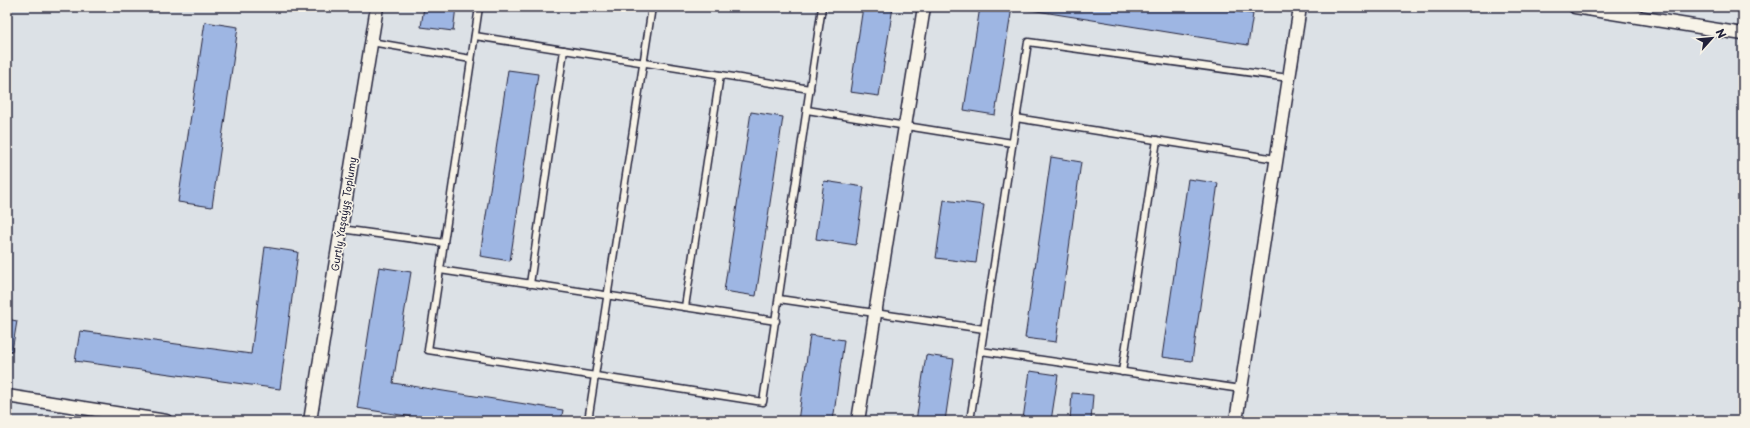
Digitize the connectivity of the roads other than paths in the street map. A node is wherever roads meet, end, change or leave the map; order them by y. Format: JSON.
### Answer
{"nodes":[{"id":1,"x":377,"y":7,"type":"edge"},
{"id":2,"x":479,"y":7,"type":"edge"},
{"id":3,"x":652,"y":7,"type":"edge"},
{"id":4,"x":822,"y":7,"type":"edge"},
{"id":5,"x":924,"y":7,"type":"edge"},
{"id":6,"x":1300,"y":7,"type":"edge"},
{"id":7,"x":1575,"y":7,"type":"edge"},
{"id":8,"x":1614,"y":10,"type":"edge"},
{"id":9,"x":1743,"y":34,"type":"edge"},
{"id":10,"x":475,"y":36,"type":"junction"},
{"id":11,"x":372,"y":42,"type":"junction"},
{"id":12,"x":564,"y":50,"type":"junction"},
{"id":13,"x":471,"y":59,"type":"junction"},
{"id":14,"x":643,"y":62,"type":"junction"},
{"id":15,"x":720,"y":75,"type":"junction"},
{"id":16,"x":1289,"y":78,"type":"junction"},
{"id":17,"x":810,"y":89,"type":"junction"},
{"id":18,"x":807,"y":110,"type":"junction"},
{"id":19,"x":1016,"y":118,"type":"junction"},
{"id":20,"x":905,"y":127,"type":"junction"},
{"id":21,"x":1158,"y":140,"type":"junction"},
{"id":22,"x":1012,"y":144,"type":"junction"},
{"id":23,"x":1276,"y":159,"type":"junction"},
{"id":24,"x":341,"y":229,"type":"junction"},
{"id":25,"x":444,"y":243,"type":"junction"},
{"id":26,"x":440,"y":270,"type":"junction"},
{"id":27,"x":530,"y":284,"type":"junction"},
{"id":28,"x":607,"y":295,"type":"junction"},
{"id":29,"x":779,"y":299,"type":"junction"},
{"id":30,"x":685,"y":307,"type":"junction"},
{"id":31,"x":876,"y":312,"type":"junction"},
{"id":32,"x":776,"y":320,"type":"junction"},
{"id":33,"x":984,"y":329,"type":"junction"},
{"id":34,"x":981,"y":351,"type":"junction"},
{"id":35,"x":1122,"y":372,"type":"junction"},
{"id":36,"x":595,"y":376,"type":"junction"},
{"id":37,"x":1240,"y":389,"type":"junction"},
{"id":38,"x":7,"y":396,"type":"edge"},
{"id":39,"x":166,"y":421,"type":"edge"},
{"id":40,"x":310,"y":421,"type":"edge"},
{"id":41,"x":588,"y":421,"type":"edge"},
{"id":42,"x":858,"y":421,"type":"edge"},
{"id":43,"x":970,"y":421,"type":"edge"},
{"id":44,"x":1236,"y":421,"type":"edge"}],
"edges":[{"from":1,"to":11,"type":"street","name":"Gurtly Ýaşaýyş Toplumy"},
{"from":2,"to":10,"type":"lane"},
{"from":3,"to":14,"type":"lane"},
{"from":4,"to":17,"type":"lane"},
{"from":5,"to":20,"type":"street"},
{"from":6,"to":16,"type":"street"},
{"from":7,"to":8,"type":"street"},
{"from":8,"to":9,"type":"street"},
{"from":10,"to":12,"type":"lane"},
{"from":10,"to":13,"type":"lane"},
{"from":11,"to":13,"type":"lane"},
{"from":11,"to":24,"type":"street","name":"Gurtly Ýaşaýyş Toplumy"},
{"from":12,"to":14,"type":"lane"},
{"from":12,"to":27,"type":"lane"},
{"from":13,"to":25,"type":"lane"},
{"from":14,"to":15,"type":"lane"},
{"from":14,"to":28,"type":"lane"},
{"from":15,"to":17,"type":"lane"},
{"from":15,"to":30,"type":"lane"},
{"from":16,"to":19,"type":"lane"},
{"from":16,"to":23,"type":"street"},
{"from":17,"to":18,"type":"lane"},
{"from":18,"to":20,"type":"lane"},
{"from":18,"to":29,"type":"lane"},
{"from":19,"to":21,"type":"lane"},
{"from":19,"to":22,"type":"lane"},
{"from":20,"to":22,"type":"lane"},
{"from":20,"to":31,"type":"street"},
{"from":21,"to":23,"type":"lane"},
{"from":21,"to":35,"type":"lane"},
{"from":22,"to":33,"type":"lane"},
{"from":23,"to":37,"type":"street"},
{"from":24,"to":25,"type":"lane"},
{"from":24,"to":40,"type":"street","name":"Gurtly Ýaşaýyş Toplumy"},
{"from":25,"to":26,"type":"lane"},
{"from":26,"to":27,"type":"lane"},
{"from":26,"to":36,"type":"lane"},
{"from":27,"to":28,"type":"lane"},
{"from":28,"to":30,"type":"lane"},
{"from":28,"to":36,"type":"lane"},
{"from":29,"to":31,"type":"lane"},
{"from":29,"to":32,"type":"lane"},
{"from":30,"to":32,"type":"lane"},
{"from":31,"to":33,"type":"lane"},
{"from":31,"to":42,"type":"street"},
{"from":32,"to":36,"type":"lane"},
{"from":33,"to":34,"type":"lane"},
{"from":34,"to":35,"type":"lane"},
{"from":34,"to":43,"type":"lane"},
{"from":35,"to":37,"type":"lane"},
{"from":36,"to":41,"type":"lane"},
{"from":37,"to":44,"type":"street"},
{"from":38,"to":39,"type":"street"}]}
